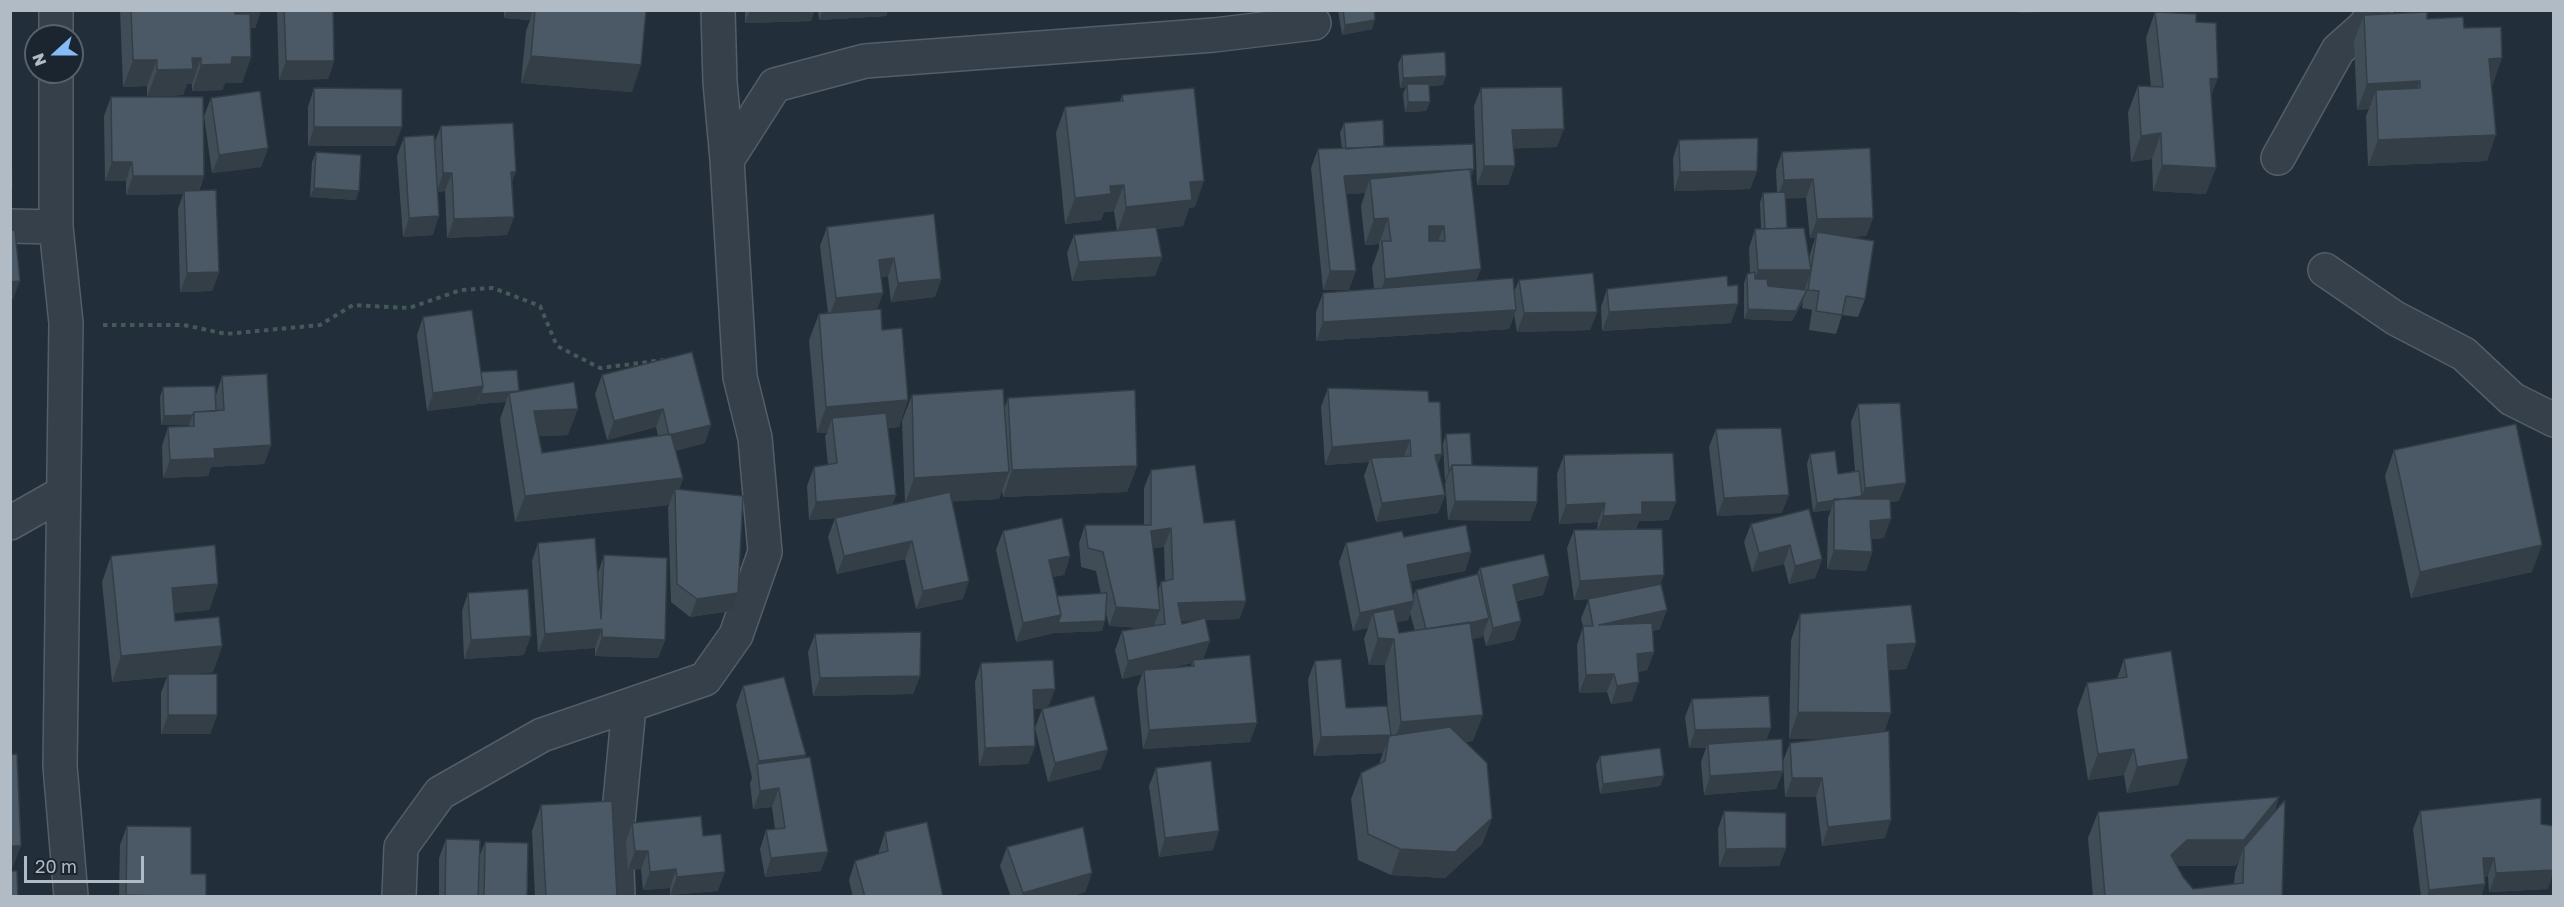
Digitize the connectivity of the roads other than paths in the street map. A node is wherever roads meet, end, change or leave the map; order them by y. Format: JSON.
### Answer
{"nodes":[{"id":1,"x":718,"y":10,"type":"edge"},
{"id":2,"x":2375,"y":10,"type":"edge"},
{"id":3,"x":1314,"y":23,"type":"dead end"},
{"id":4,"x":56,"y":84,"type":"edge"},
{"id":5,"x":2278,"y":158,"type":"dead end"},
{"id":6,"x":727,"y":160,"type":"junction"},
{"id":7,"x":10,"y":226,"type":"edge"},
{"id":8,"x":56,"y":227,"type":"junction"},
{"id":9,"x":2325,"y":270,"type":"dead end"},
{"id":10,"x":2553,"y":420,"type":"edge"},
{"id":11,"x":63,"y":493,"type":"junction"},
{"id":12,"x":10,"y":523,"type":"edge"},
{"id":13,"x":629,"y":707,"type":"junction"},
{"id":14,"x":72,"y":897,"type":"edge"},
{"id":15,"x":399,"y":897,"type":"edge"},
{"id":16,"x":618,"y":897,"type":"edge"}],
"edges":[{"from":1,"to":6,"type":"street"},
{"from":2,"to":5,"type":"street"},
{"from":3,"to":6,"type":"street"},
{"from":4,"to":8,"type":"street"},
{"from":6,"to":13,"type":"street"},
{"from":7,"to":8,"type":"street"},
{"from":8,"to":11,"type":"street"},
{"from":9,"to":10,"type":"street"},
{"from":11,"to":12,"type":"street"},
{"from":11,"to":14,"type":"street"},
{"from":13,"to":15,"type":"street"},
{"from":13,"to":16,"type":"street"}]}
